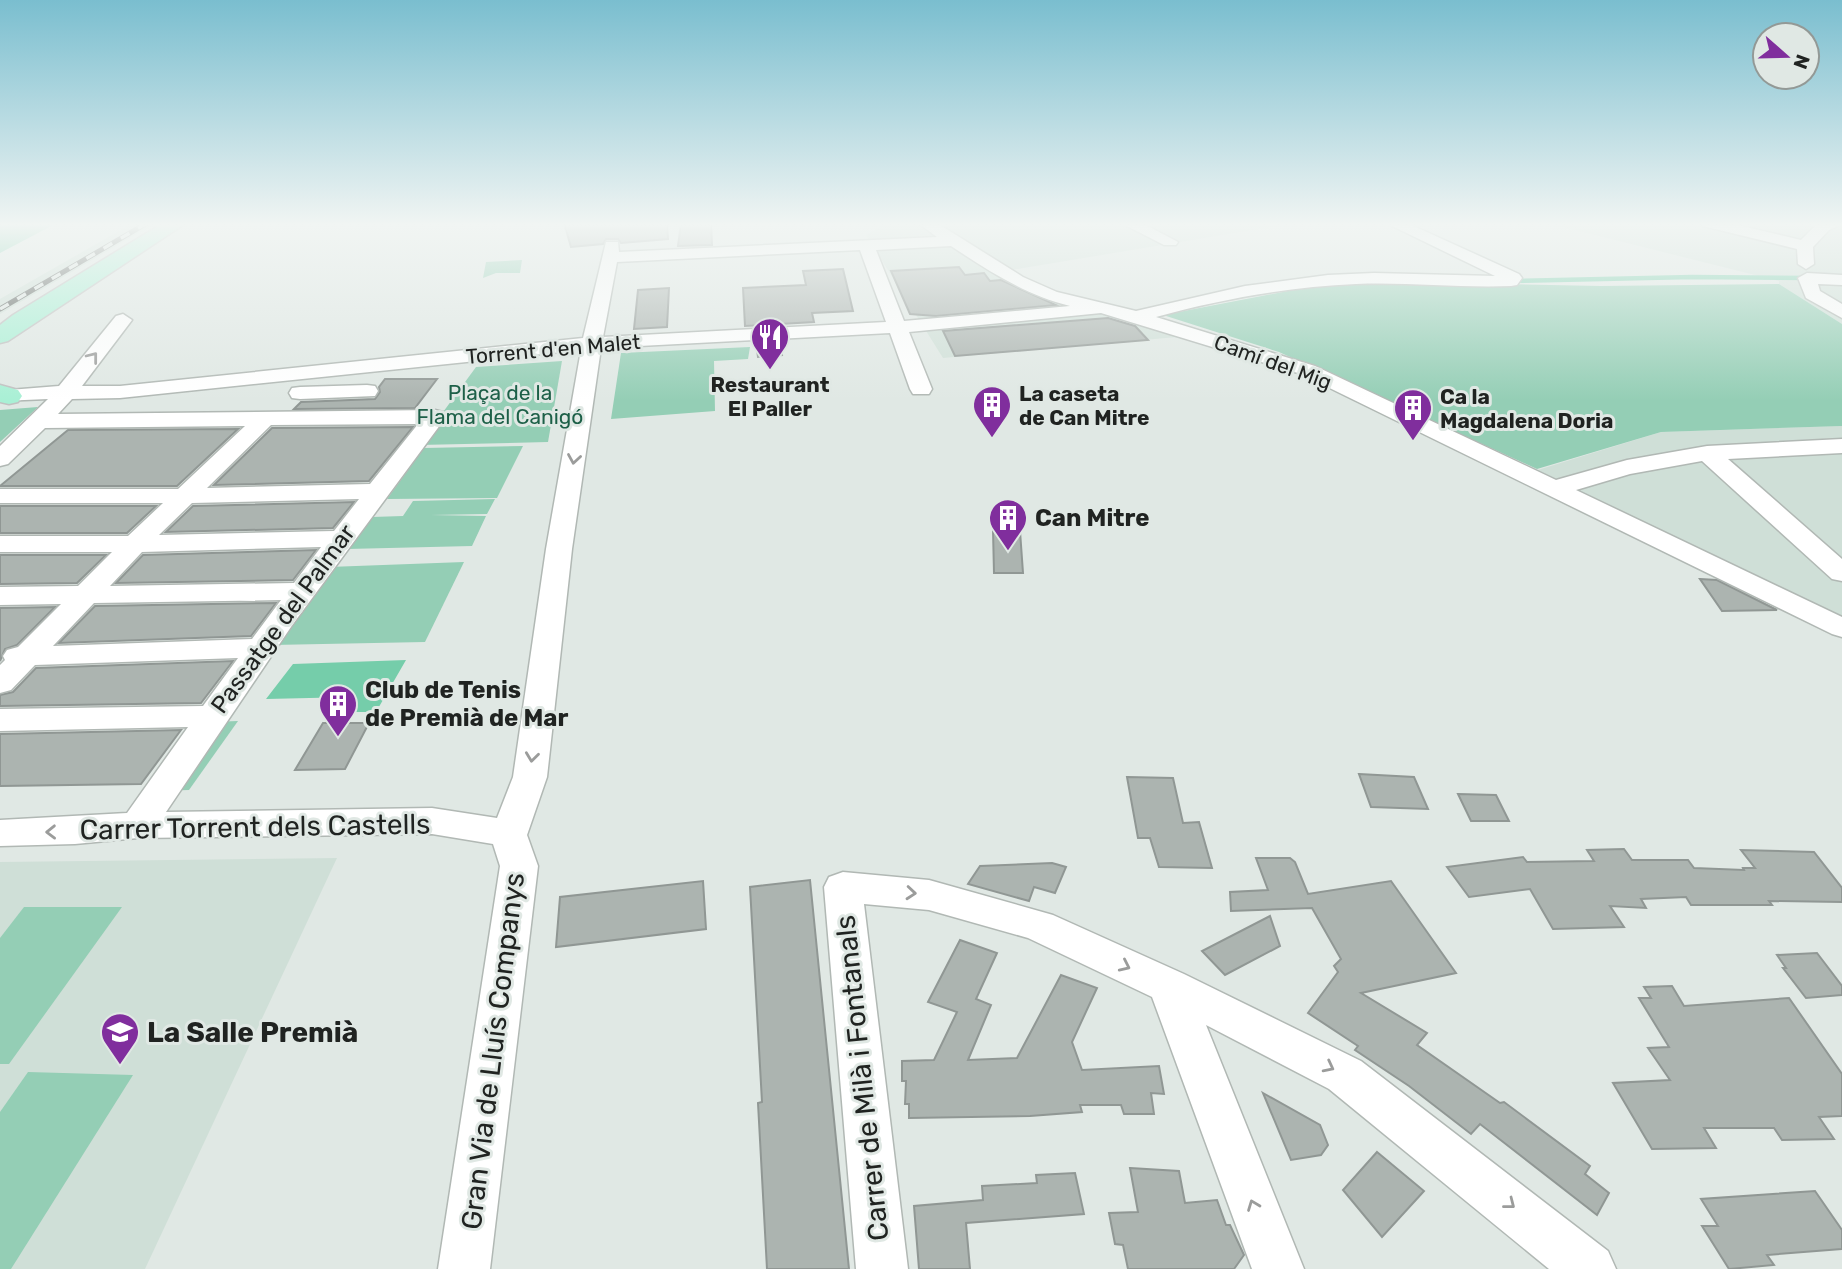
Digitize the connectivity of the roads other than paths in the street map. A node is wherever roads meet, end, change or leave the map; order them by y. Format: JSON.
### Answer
{"nodes":[{"id":1,"x":67,"y":282,"type":"edge"},
{"id":2,"x":82,"y":282,"type":"edge"},
{"id":3,"x":604,"y":282,"type":"edge"},
{"id":4,"x":880,"y":282,"type":"edge"},
{"id":5,"x":1020,"y":282,"type":"edge"},
{"id":6,"x":1306,"y":282,"type":"edge"},
{"id":7,"x":1808,"y":282,"type":"edge"},
{"id":8,"x":1097,"y":309,"type":"junction"},
{"id":9,"x":1842,"y":312,"type":"edge"},
{"id":10,"x":1137,"y":317,"type":"junction"},
{"id":11,"x":122,"y":320,"type":"dead end"},
{"id":12,"x":0,"y":323,"type":"edge"},
{"id":13,"x":897,"y":327,"type":"junction"},
{"id":14,"x":0,"y":336,"type":"edge"},
{"id":15,"x":592,"y":344,"type":"junction"},
{"id":16,"x":921,"y":389,"type":"dead end"},
{"id":17,"x":368,"y":391,"type":"dead end"},
{"id":18,"x":64,"y":394,"type":"junction"},
{"id":19,"x":3,"y":396,"type":"edge"},
{"id":20,"x":160,"y":407,"type":"junction"},
{"id":21,"x":221,"y":408,"type":"dead end"},
{"id":22,"x":44,"y":416,"type":"junction"},
{"id":23,"x":265,"y":419,"type":"junction"},
{"id":24,"x":1842,"y":446,"type":"edge"},
{"id":25,"x":1707,"y":453,"type":"junction"},
{"id":26,"x":0,"y":459,"type":"edge"},
{"id":27,"x":1552,"y":489,"type":"junction"},
{"id":28,"x":377,"y":491,"type":"junction"},
{"id":29,"x":0,"y":496,"type":"edge"},
{"id":30,"x":185,"y":496,"type":"junction"},
{"id":31,"x":342,"y":538,"type":"junction"},
{"id":32,"x":0,"y":544,"type":"edge"},
{"id":33,"x":135,"y":544,"type":"junction"},
{"id":34,"x":1842,"y":573,"type":"edge"},
{"id":35,"x":302,"y":591,"type":"junction"},
{"id":36,"x":86,"y":595,"type":"junction"},
{"id":37,"x":0,"y":596,"type":"edge"},
{"id":38,"x":1842,"y":628,"type":"edge"},
{"id":39,"x":261,"y":648,"type":"junction"},
{"id":40,"x":13,"y":656,"type":"edge"},
{"id":41,"x":0,"y":683,"type":"edge"},
{"id":42,"x":212,"y":716,"type":"junction"},
{"id":43,"x":0,"y":720,"type":"edge"},
{"id":44,"x":138,"y":825,"type":"junction"},
{"id":45,"x":0,"y":833,"type":"edge"},
{"id":46,"x":509,"y":835,"type":"junction"},
{"id":47,"x":1169,"y":986,"type":"junction"},
{"id":48,"x":464,"y":1269,"type":"edge"},
{"id":49,"x":882,"y":1269,"type":"edge"},
{"id":50,"x":1278,"y":1269,"type":"edge"},
{"id":51,"x":1590,"y":1269,"type":"edge"}],
"edges":[{"from":1,"to":12,"type":"main road"},
{"from":2,"to":14,"type":"main road"},
{"from":3,"to":15,"type":"street"},
{"from":4,"to":13,"type":"street"},
{"from":5,"to":8,"type":"street","name":"Camí del Mig"},
{"from":6,"to":10,"type":"street"},
{"from":7,"to":9,"type":"street"},
{"from":8,"to":10,"type":"street","name":"Camí del Mig"},
{"from":8,"to":13,"type":"street","name":"Torrent d'en Malet"},
{"from":10,"to":27,"type":"street","name":"Camí del Mig"},
{"from":18,"to":11,"type":"street","one_way":true},
{"from":13,"to":15,"type":"street","name":"Torrent d'en Malet"},
{"from":13,"to":16,"type":"street"},
{"from":15,"to":18,"type":"street","name":"Torrent d'en Malet"},
{"from":15,"to":46,"type":"street","one_way":true},
{"from":17,"to":20,"type":"street"},
{"from":18,"to":19,"type":"street","name":"Torrent d'en Malet"},
{"from":18,"to":22,"type":"street"},
{"from":20,"to":21,"type":"street"},
{"from":20,"to":22,"type":"street"},
{"from":22,"to":23,"type":"street"},
{"from":22,"to":26,"type":"street"},
{"from":23,"to":28,"type":"street","name":"Passatge del Palmar"},
{"from":23,"to":30,"type":"street"},
{"from":24,"to":25,"type":"street"},
{"from":25,"to":27,"type":"street"},
{"from":25,"to":34,"type":"street"},
{"from":27,"to":38,"type":"street","name":"Camí del Mig"},
{"from":28,"to":30,"type":"street"},
{"from":28,"to":31,"type":"street","name":"Passatge del Palmar"},
{"from":29,"to":30,"type":"street"},
{"from":30,"to":33,"type":"street"},
{"from":31,"to":33,"type":"street"},
{"from":31,"to":35,"type":"street","name":"Passatge del Palmar"},
{"from":32,"to":33,"type":"street"},
{"from":33,"to":36,"type":"street"},
{"from":35,"to":36,"type":"street"},
{"from":35,"to":39,"type":"street","name":"Passatge del Palmar"},
{"from":36,"to":37,"type":"street"},
{"from":36,"to":40,"type":"street"},
{"from":39,"to":40,"type":"street"},
{"from":39,"to":42,"type":"street","name":"Passatge del Palmar"},
{"from":40,"to":41,"type":"street"},
{"from":42,"to":43,"type":"street"},
{"from":42,"to":44,"type":"street","name":"Passatge del Palmar"},
{"from":44,"to":45,"type":"street","name":"Carrer Torrent dels Castells","one_way":true},
{"from":44,"to":46,"type":"street","name":"Carrer Torrent dels Castells"},
{"from":46,"to":48,"type":"street","name":"Gran Via de Lluís Companys"},
{"from":49,"to":47,"type":"street","name":"Carrer de Milà i Fontanals","one_way":true},
{"from":50,"to":47,"type":"street","one_way":true},
{"from":47,"to":51,"type":"street","one_way":true}]}
